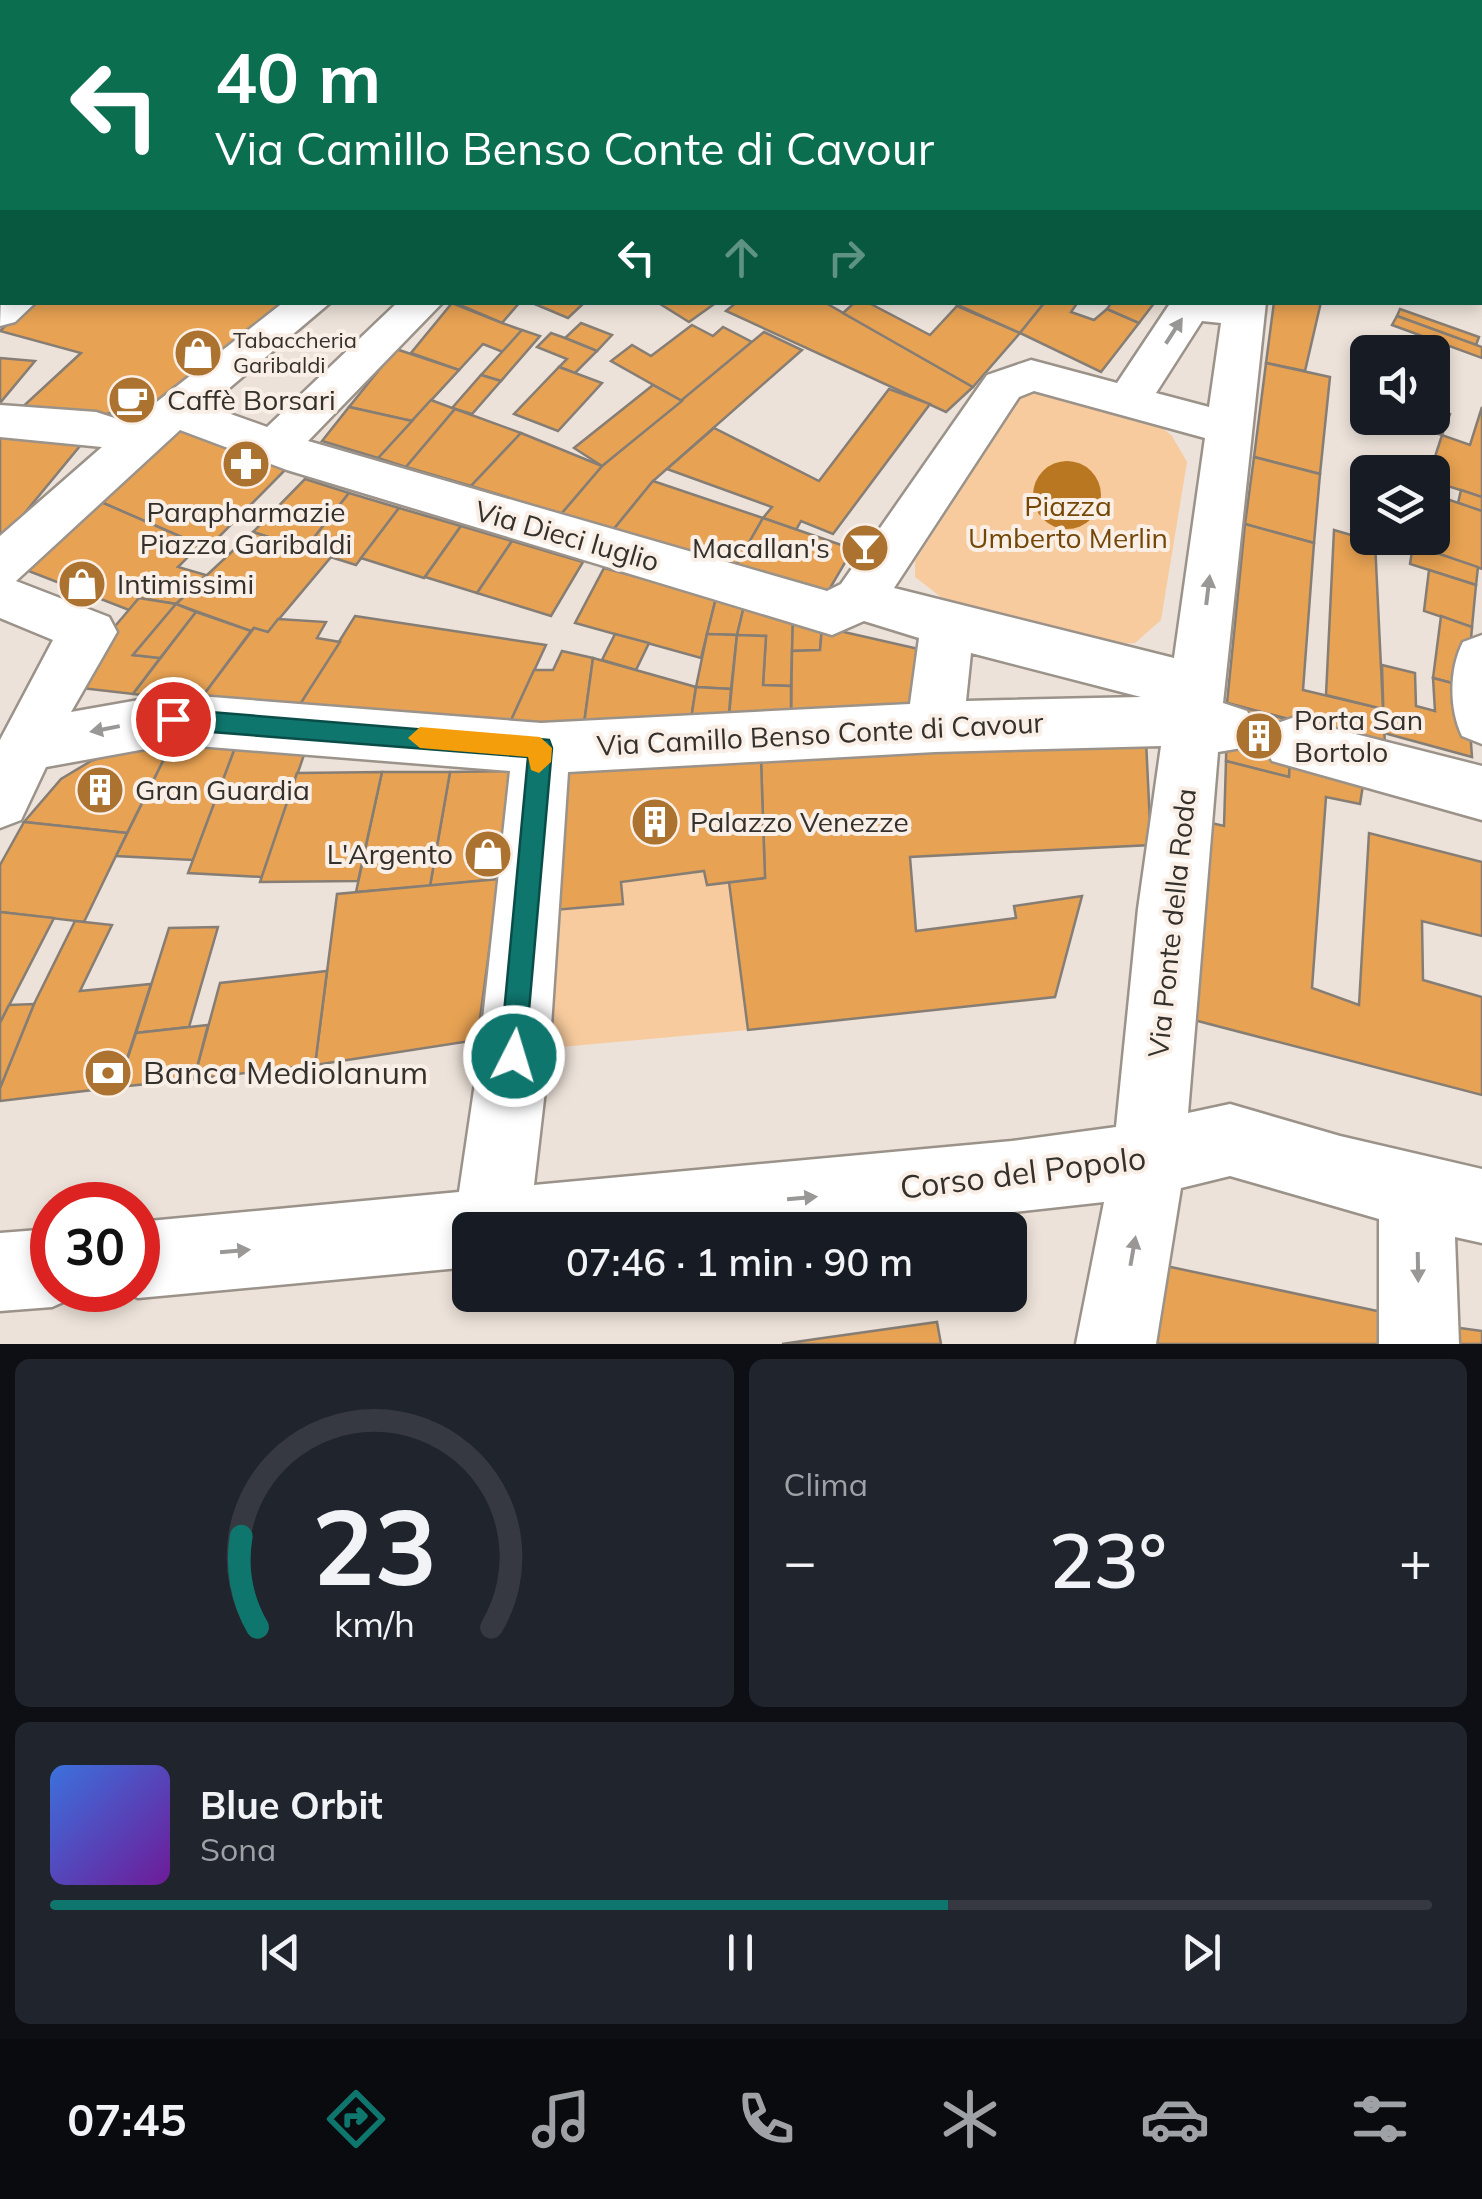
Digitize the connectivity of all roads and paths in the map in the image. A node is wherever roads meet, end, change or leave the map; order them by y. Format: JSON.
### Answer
{"nodes":[{"id":1,"x":308,"y":305,"type":"edge"},
{"id":2,"x":420,"y":305,"type":"edge"},
{"id":3,"x":1244,"y":308,"type":"edge"},
{"id":4,"x":1128,"y":402,"type":"junction"},
{"id":5,"x":173,"y":410,"type":"junction"},
{"id":6,"x":0,"y":421,"type":"edge"},
{"id":7,"x":1227,"y":428,"type":"junction"},
{"id":8,"x":138,"y":442,"type":"junction"},
{"id":9,"x":274,"y":447,"type":"junction"},
{"id":10,"x":0,"y":566,"type":"edge"},
{"id":11,"x":0,"y":596,"type":"edge"},
{"id":12,"x":859,"y":599,"type":"junction"},
{"id":13,"x":947,"y":625,"type":"junction"},
{"id":14,"x":1205,"y":712,"type":"junction"},
{"id":15,"x":935,"y":727,"type":"junction"},
{"id":16,"x":15,"y":736,"type":"edge"},
{"id":17,"x":1292,"y":743,"type":"dead end"},
{"id":18,"x":540,"y":748,"type":"junction"},
{"id":19,"x":1482,"y":782,"type":"edge"},
{"id":20,"x":1482,"y":792,"type":"edge"},
{"id":21,"x":0,"y":801,"type":"edge"},
{"id":22,"x":1149,"y":1159,"type":"junction"},
{"id":23,"x":1449,"y":1198,"type":"edge"},
{"id":24,"x":494,"y":1212,"type":"edge"},
{"id":25,"x":658,"y":1212,"type":"edge"},
{"id":26,"x":452,"y":1232,"type":"edge"},
{"id":27,"x":160,"y":1258,"type":"edge"},
{"id":28,"x":30,"y":1270,"type":"edge"},
{"id":29,"x":0,"y":1272,"type":"edge"},
{"id":30,"x":1116,"y":1344,"type":"edge"},
{"id":31,"x":1419,"y":1344,"type":"edge"}],
"edges":[{"from":1,"to":5,"type":"street"},
{"from":2,"to":9,"type":"street"},
{"from":4,"to":3,"type":"street","one_way":true},
{"from":3,"to":7,"type":"street"},
{"from":4,"to":7,"type":"street"},
{"from":4,"to":12,"type":"street"},
{"from":5,"to":8,"type":"street"},
{"from":5,"to":9,"type":"street","name":"Via Dieci luglio"},
{"from":6,"to":8,"type":"street"},
{"from":14,"to":7,"type":"street","one_way":true},
{"from":8,"to":10,"type":"street"},
{"from":9,"to":12,"type":"street","name":"Via Dieci luglio"},
{"from":11,"to":16,"type":"street"},
{"from":12,"to":13,"type":"street"},
{"from":13,"to":14,"type":"street"},
{"from":13,"to":15,"type":"street"},
{"from":14,"to":15,"type":"street","name":"Via Camillo Benso Conte di Cavour"},
{"from":14,"to":22,"type":"street","name":"Via Ponte della Roda"},
{"from":15,"to":18,"type":"street","name":"Via Camillo Benso Conte di Cavour"},
{"from":18,"to":16,"type":"street","name":"Via Camillo Benso Conte di Cavour","one_way":true},
{"from":16,"to":21,"type":"street"},
{"from":17,"to":20,"type":"street"},
{"from":18,"to":24,"type":"street"},
{"from":19,"to":20,"type":"street"},
{"from":22,"to":23,"type":"street","name":"Corso del Popolo"},
{"from":25,"to":22,"type":"street","name":"Corso del Popolo","one_way":true},
{"from":30,"to":22,"type":"street","name":"Via Ponte della Roda","one_way":true},
{"from":23,"to":31,"type":"street","one_way":true},
{"from":27,"to":26,"type":"street","name":"Corso del Popolo","one_way":true},
{"from":28,"to":29,"type":"street"}]}
